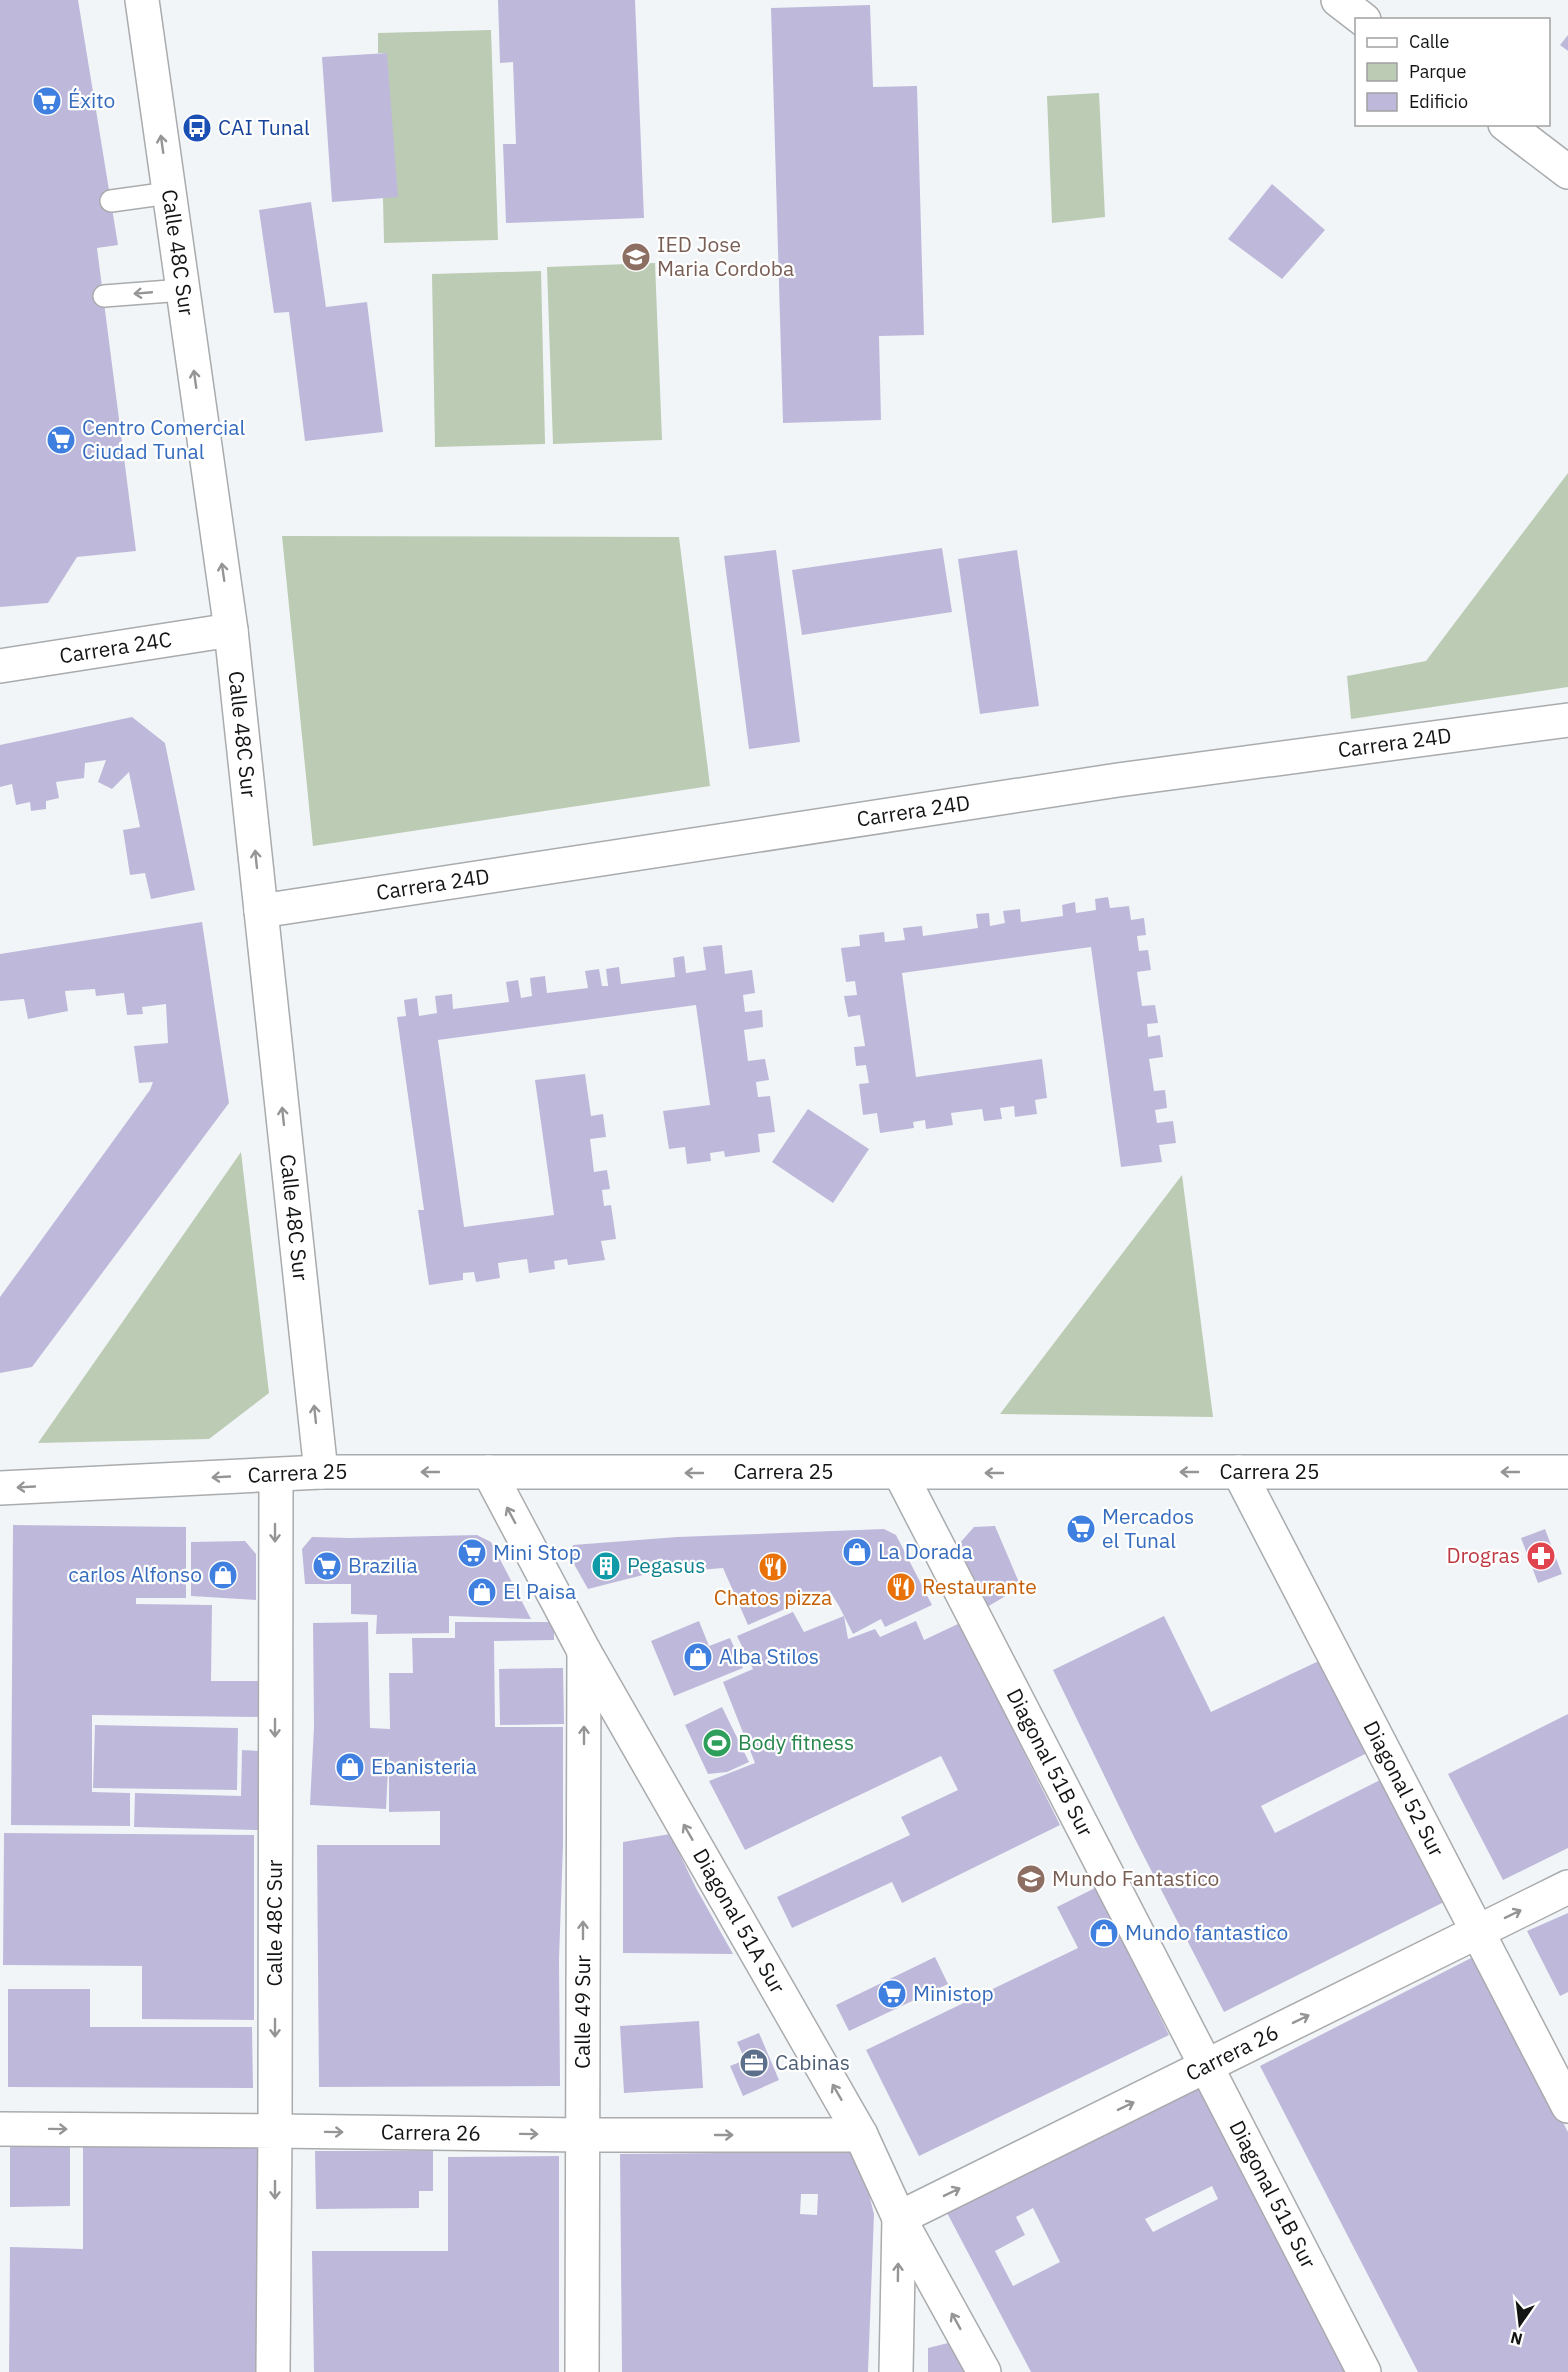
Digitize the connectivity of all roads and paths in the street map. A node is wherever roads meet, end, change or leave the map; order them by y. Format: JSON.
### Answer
{"nodes":[{"id":1,"x":142,"y":0,"type":"edge"},
{"id":2,"x":1338,"y":0,"type":"edge"},
{"id":3,"x":1361,"y":18,"type":"edge"},
{"id":4,"x":1507,"y":126,"type":"edge"},
{"id":5,"x":1568,"y":172,"type":"edge"},
{"id":6,"x":170,"y":199,"type":"junction"},
{"id":7,"x":112,"y":207,"type":"dead end"},
{"id":8,"x":183,"y":290,"type":"junction"},
{"id":9,"x":104,"y":296,"type":"dead end"},
{"id":10,"x":231,"y":630,"type":"junction"},
{"id":11,"x":0,"y":666,"type":"edge"},
{"id":12,"x":1568,"y":720,"type":"edge"},
{"id":13,"x":261,"y":911,"type":"junction"},
{"id":14,"x":321,"y":1472,"type":"junction"},
{"id":15,"x":489,"y":1472,"type":"junction"},
{"id":16,"x":1239,"y":1472,"type":"junction"},
{"id":17,"x":1568,"y":1472,"type":"edge"},
{"id":18,"x":900,"y":1473,"type":"junction"},
{"id":19,"x":276,"y":1475,"type":"junction"},
{"id":20,"x":0,"y":1488,"type":"edge"},
{"id":21,"x":584,"y":1651,"type":"junction"},
{"id":22,"x":1568,"y":1887,"type":"edge"},
{"id":23,"x":1477,"y":1932,"type":"junction"},
{"id":24,"x":1205,"y":2066,"type":"junction"},
{"id":25,"x":1568,"y":2106,"type":"edge"},
{"id":26,"x":0,"y":2129,"type":"edge"},
{"id":27,"x":275,"y":2132,"type":"junction"},
{"id":28,"x":582,"y":2135,"type":"junction"},
{"id":29,"x":861,"y":2135,"type":"junction"},
{"id":30,"x":899,"y":2218,"type":"junction"},
{"id":31,"x":273,"y":2372,"type":"edge"},
{"id":32,"x":582,"y":2372,"type":"edge"},
{"id":33,"x":896,"y":2372,"type":"edge"},
{"id":34,"x":984,"y":2372,"type":"edge"},
{"id":35,"x":1364,"y":2372,"type":"edge"}],
"edges":[{"from":6,"to":1,"type":"street","name":"Calle 48C Sur","one_way":true},
{"from":2,"to":3,"type":"street"},
{"from":4,"to":5,"type":"street"},
{"from":6,"to":7,"type":"lane"},
{"from":6,"to":8,"type":"street","name":"Calle 48C Sur"},
{"from":8,"to":9,"type":"lane","one_way":true},
{"from":10,"to":8,"type":"street","name":"Calle 48C Sur","one_way":true},
{"from":10,"to":11,"type":"street","name":"Carrera 24C"},
{"from":13,"to":10,"type":"street","name":"Calle 48C Sur","one_way":true},
{"from":12,"to":13,"type":"street","name":"Carrera 24D"},
{"from":14,"to":13,"type":"street","name":"Calle 48C Sur","one_way":true},
{"from":15,"to":14,"type":"street","name":"Carrera 25","one_way":true},
{"from":14,"to":19,"type":"street","name":"Carrera 25"},
{"from":18,"to":15,"type":"street","name":"Carrera 25","one_way":true},
{"from":21,"to":15,"type":"street","name":"Diagonal 51A Sur","one_way":true},
{"from":17,"to":16,"type":"street","name":"Carrera 25","one_way":true},
{"from":16,"to":18,"type":"street","name":"Carrera 25","one_way":true},
{"from":16,"to":23,"type":"street","name":"Diagonal 52 Sur"},
{"from":18,"to":24,"type":"street","name":"Diagonal 51B Sur"},
{"from":19,"to":20,"type":"street","name":"Carrera 25","one_way":true},
{"from":19,"to":27,"type":"street","name":"Calle 48C Sur","one_way":true},
{"from":28,"to":21,"type":"street","name":"Calle 49 Sur","one_way":true},
{"from":29,"to":21,"type":"street","name":"Diagonal 51A Sur","one_way":true},
{"from":23,"to":22,"type":"street","name":"Carrera 26","one_way":true},
{"from":24,"to":23,"type":"street","name":"Carrera 26","one_way":true},
{"from":23,"to":25,"type":"street","name":"Diagonal 52 Sur"},
{"from":30,"to":24,"type":"street","name":"Carrera 26","one_way":true},
{"from":24,"to":35,"type":"street","name":"Diagonal 51B Sur"},
{"from":26,"to":27,"type":"street","name":"Carrera 26","one_way":true},
{"from":27,"to":28,"type":"street","name":"Carrera 26","one_way":true},
{"from":27,"to":31,"type":"street","name":"Calle 48C Sur","one_way":true},
{"from":28,"to":29,"type":"street","name":"Carrera 26","one_way":true},
{"from":28,"to":32,"type":"street","name":"Calle 49 Sur"},
{"from":29,"to":30,"type":"street","name":"Diagonal 51A Sur"},
{"from":33,"to":30,"type":"street","one_way":true},
{"from":34,"to":30,"type":"street","name":"Diagonal 51A Sur","one_way":true}]}
